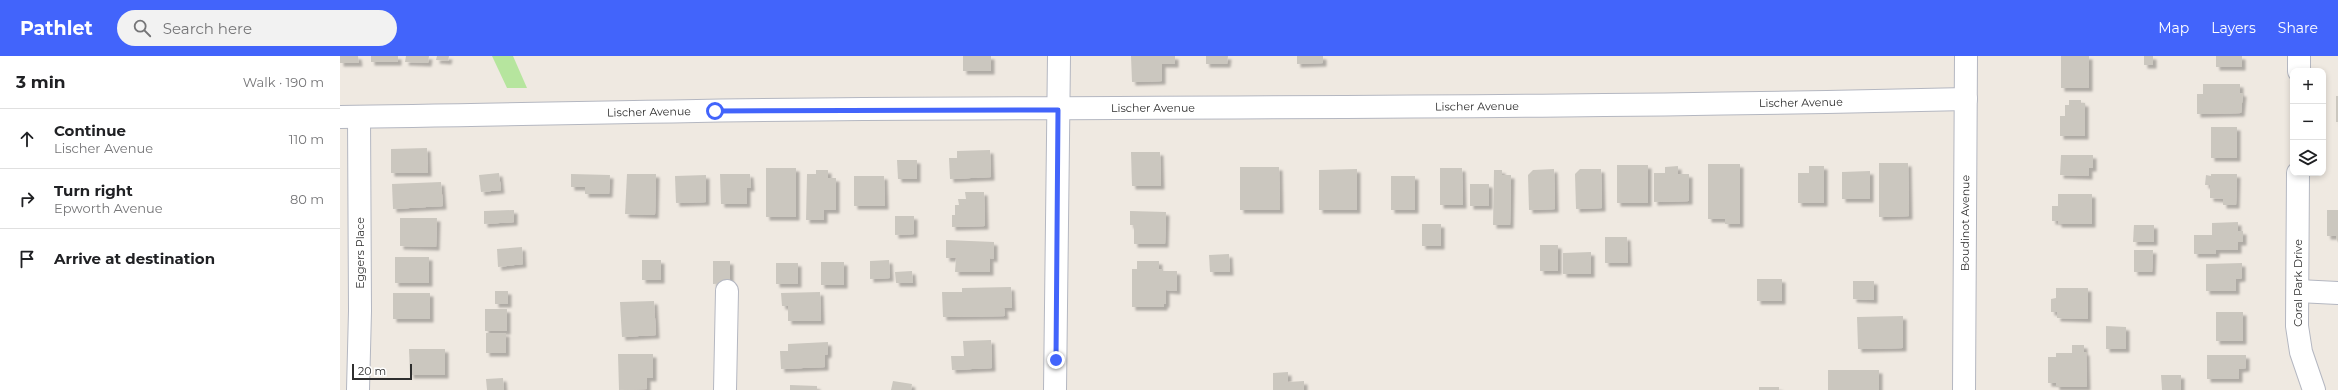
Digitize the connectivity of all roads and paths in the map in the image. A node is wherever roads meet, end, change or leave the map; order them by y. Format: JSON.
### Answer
{"nodes":[{"id":1,"x":1059,"y":56,"type":"edge"},
{"id":2,"x":1966,"y":56,"type":"edge"},
{"id":3,"x":2299,"y":56,"type":"edge"},
{"id":4,"x":2299,"y":68,"type":"edge"},
{"id":5,"x":1966,"y":99,"type":"junction"},
{"id":6,"x":1058,"y":110,"type":"junction"},
{"id":7,"x":350,"y":117,"type":"edge"},
{"id":8,"x":2298,"y":176,"type":"edge"},
{"id":9,"x":727,"y":291,"type":"dead end"},
{"id":10,"x":2298,"y":291,"type":"junction"},
{"id":11,"x":2338,"y":293,"type":"edge"},
{"id":12,"x":358,"y":390,"type":"edge"},
{"id":13,"x":725,"y":390,"type":"edge"},
{"id":14,"x":1055,"y":390,"type":"edge"},
{"id":15,"x":1964,"y":390,"type":"edge"},
{"id":16,"x":2314,"y":390,"type":"edge"}],
"edges":[{"from":1,"to":6,"type":"street"},
{"from":2,"to":5,"type":"street","name":"Boudinot Avenue"},
{"from":3,"to":4,"type":"street"},
{"from":5,"to":6,"type":"street","name":"Lischer Avenue"},
{"from":5,"to":15,"type":"street","name":"Boudinot Avenue"},
{"from":6,"to":7,"type":"street","name":"Lischer Avenue"},
{"from":6,"to":14,"type":"street"},
{"from":7,"to":12,"type":"street","name":"Eggers Place"},
{"from":8,"to":10,"type":"street","name":"Coral Park Drive"},
{"from":9,"to":13,"type":"street"},
{"from":10,"to":11,"type":"street"},
{"from":10,"to":16,"type":"street","name":"Coral Park Drive"}]}
